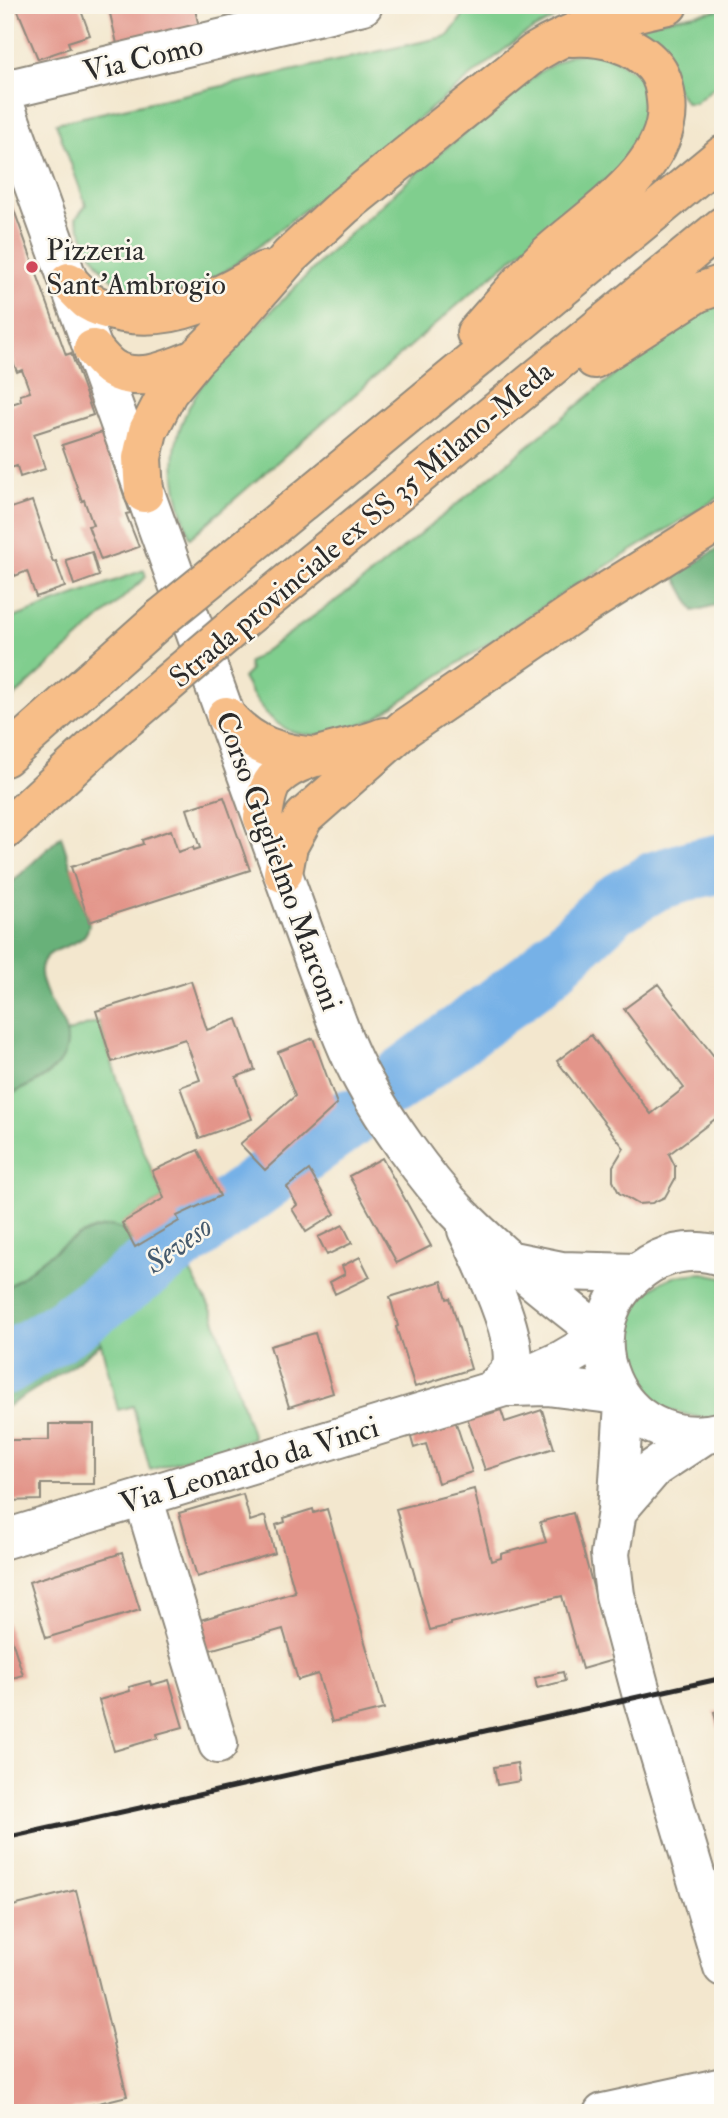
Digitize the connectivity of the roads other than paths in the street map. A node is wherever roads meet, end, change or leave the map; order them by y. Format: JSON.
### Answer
{"nodes":[{"id":1,"x":363,"y":5,"type":"edge"},
{"id":2,"x":668,"y":5,"type":"edge"},
{"id":3,"x":556,"y":40,"type":"junction"},
{"id":4,"x":5,"y":90,"type":"edge"},
{"id":5,"x":5,"y":106,"type":"edge"},
{"id":6,"x":723,"y":155,"type":"edge"},
{"id":7,"x":723,"y":226,"type":"edge"},
{"id":8,"x":290,"y":256,"type":"junction"},
{"id":9,"x":69,"y":282,"type":"junction"},
{"id":10,"x":723,"y":284,"type":"edge"},
{"id":11,"x":144,"y":317,"type":"junction"},
{"id":12,"x":195,"y":359,"type":"junction"},
{"id":13,"x":100,"y":364,"type":"junction"},
{"id":14,"x":419,"y":404,"type":"junction"},
{"id":15,"x":453,"y":448,"type":"junction"},
{"id":16,"x":144,"y":494,"type":"junction"},
{"id":17,"x":723,"y":519,"type":"edge"},
{"id":18,"x":226,"y":716,"type":"junction"},
{"id":19,"x":405,"y":728,"type":"junction"},
{"id":20,"x":5,"y":757,"type":"edge"},
{"id":21,"x":317,"y":757,"type":"junction"},
{"id":22,"x":327,"y":796,"type":"junction"},
{"id":23,"x":259,"y":798,"type":"junction"},
{"id":24,"x":5,"y":830,"type":"edge"},
{"id":25,"x":283,"y":873,"type":"junction"},
{"id":26,"x":458,"y":1212,"type":"junction"},
{"id":27,"x":723,"y":1257,"type":"edge"},
{"id":28,"x":509,"y":1260,"type":"junction"},
{"id":29,"x":636,"y":1273,"type":"junction"},
{"id":30,"x":603,"y":1336,"type":"junction"},
{"id":31,"x":497,"y":1389,"type":"junction"},
{"id":32,"x":621,"y":1399,"type":"junction"},
{"id":33,"x":713,"y":1433,"type":"edge"},
{"id":34,"x":143,"y":1497,"type":"junction"},
{"id":35,"x":617,"y":1511,"type":"junction"},
{"id":36,"x":5,"y":1539,"type":"edge"},
{"id":37,"x":218,"y":1744,"type":"dead end"},
{"id":38,"x":723,"y":1967,"type":"edge"},
{"id":39,"x":723,"y":2087,"type":"edge"},
{"id":40,"x":603,"y":2113,"type":"edge"}],
"edges":[{"from":1,"to":4,"type":"street","name":"Via Como"},
{"from":2,"to":3,"type":"highway"},
{"from":3,"to":8,"type":"highway"},
{"from":3,"to":14,"type":"highway"},
{"from":5,"to":9,"type":"street","name":"Corso Guglielmo Marconi"},
{"from":6,"to":14,"type":"highway","name":"Strada provinciale ex SS 35 Milano-Meda"},
{"from":7,"to":15,"type":"highway","name":"Strada provinciale ex SS 35 Milano-Meda"},
{"from":8,"to":11,"type":"highway"},
{"from":8,"to":12,"type":"highway"},
{"from":9,"to":11,"type":"highway"},
{"from":9,"to":13,"type":"street","name":"Corso Guglielmo Marconi"},
{"from":10,"to":15,"type":"highway"},
{"from":11,"to":13,"type":"highway"},
{"from":12,"to":13,"type":"highway"},
{"from":12,"to":16,"type":"highway"},
{"from":13,"to":16,"type":"street","name":"Corso Guglielmo Marconi"},
{"from":14,"to":20,"type":"highway","name":"Strada provinciale ex SS 35 Milano-Meda","bridge":true},
{"from":15,"to":24,"type":"highway","name":"Strada provinciale ex SS 35 Milano-Meda","bridge":true},
{"from":16,"to":18,"type":"street","name":"Corso Guglielmo Marconi"},
{"from":17,"to":19,"type":"highway"},
{"from":18,"to":21,"type":"highway"},
{"from":18,"to":23,"type":"street","name":"Corso Guglielmo Marconi"},
{"from":19,"to":21,"type":"highway"},
{"from":19,"to":22,"type":"highway"},
{"from":21,"to":23,"type":"highway"},
{"from":22,"to":23,"type":"highway"},
{"from":22,"to":25,"type":"highway"},
{"from":23,"to":25,"type":"street","name":"Corso Guglielmo Marconi"},
{"from":25,"to":26,"type":"street","name":"Corso Guglielmo Marconi"},
{"from":26,"to":28,"type":"street","name":"Corso Guglielmo Marconi"},
{"from":26,"to":31,"type":"street"},
{"from":27,"to":29,"type":"street"},
{"from":28,"to":29,"type":"street"},
{"from":28,"to":30,"type":"street","name":"Corso Guglielmo Marconi"},
{"from":29,"to":30,"type":"street"},
{"from":30,"to":31,"type":"street"},
{"from":30,"to":32,"type":"street"},
{"from":31,"to":32,"type":"street"},
{"from":31,"to":34,"type":"street","name":"Via Leonardo da Vinci"},
{"from":32,"to":33,"type":"street"},
{"from":32,"to":35,"type":"street"},
{"from":33,"to":35,"type":"street"},
{"from":34,"to":36,"type":"street","name":"Via Leonardo da Vinci"},
{"from":34,"to":37,"type":"street"},
{"from":35,"to":38,"type":"street"},
{"from":39,"to":40,"type":"street"}]}
